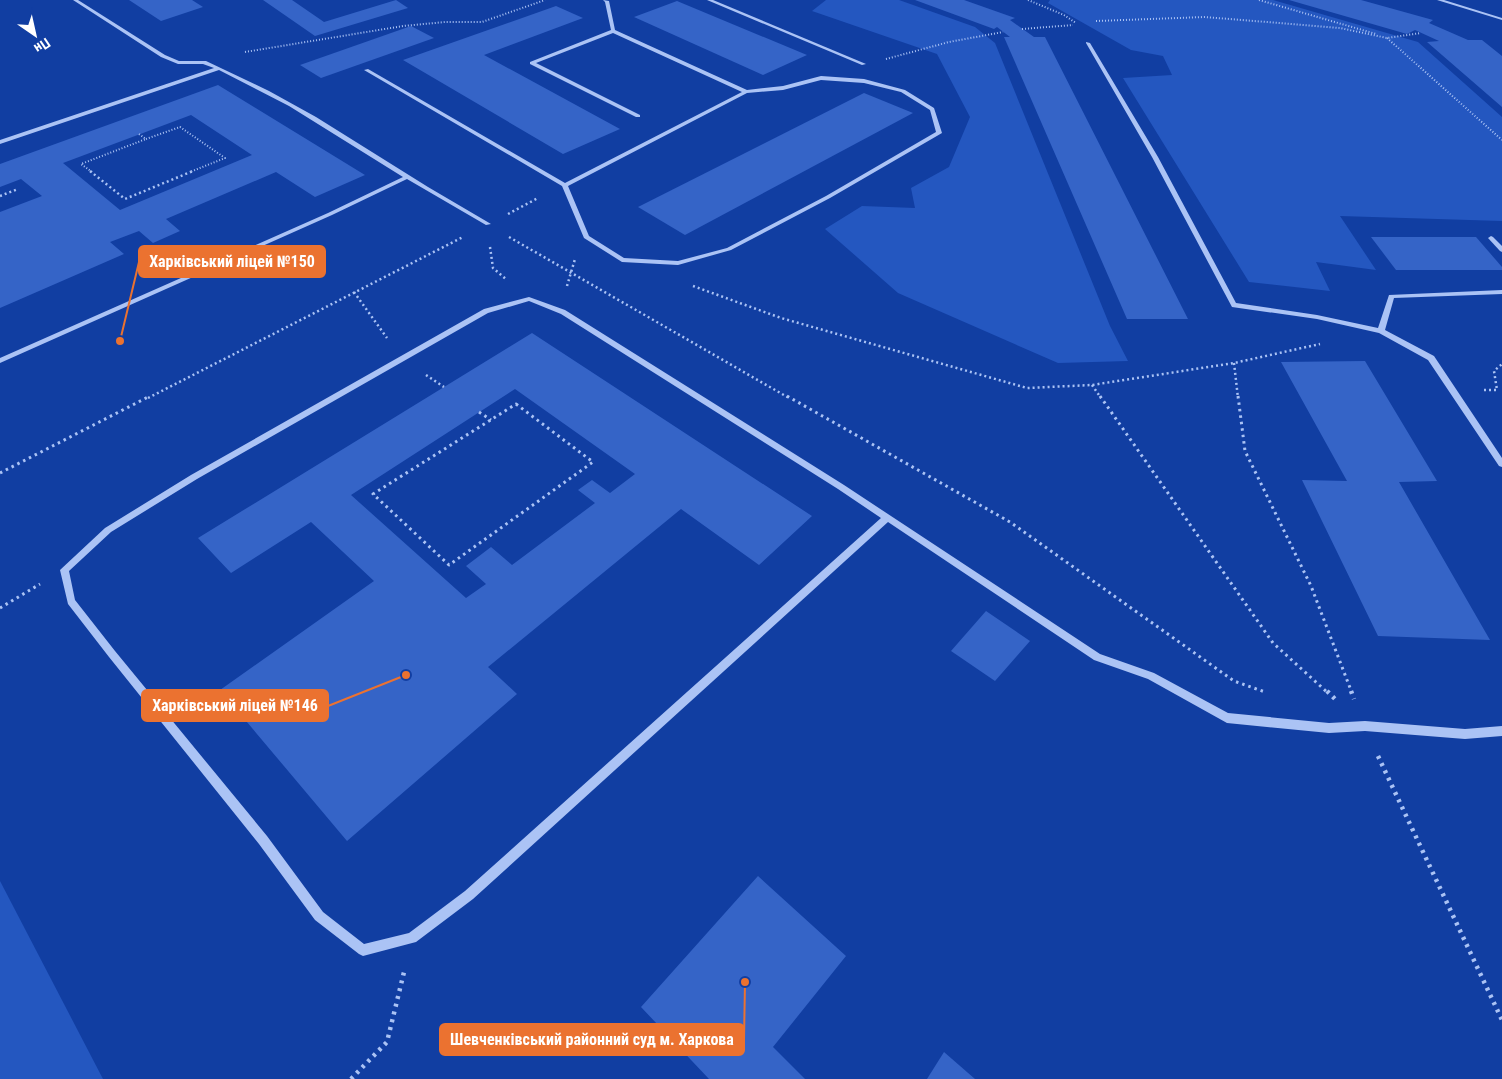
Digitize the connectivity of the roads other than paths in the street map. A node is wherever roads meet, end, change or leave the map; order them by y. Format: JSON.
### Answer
{"nodes":[{"id":1,"x":75,"y":0,"type":"edge"},
{"id":2,"x":608,"y":0,"type":"edge"},
{"id":3,"x":709,"y":0,"type":"edge"},
{"id":4,"x":1439,"y":0,"type":"edge"},
{"id":5,"x":1502,"y":19,"type":"edge"},
{"id":6,"x":613,"y":30,"type":"junction"},
{"id":7,"x":1088,"y":43,"type":"road end"},
{"id":8,"x":864,"y":64,"type":"road end"},
{"id":9,"x":219,"y":68,"type":"junction"},
{"id":10,"x":366,"y":70,"type":"dead end"},
{"id":11,"x":746,"y":92,"type":"junction"},
{"id":12,"x":638,"y":116,"type":"dead end"},
{"id":13,"x":0,"y":142,"type":"edge"},
{"id":14,"x":407,"y":177,"type":"junction"},
{"id":15,"x":565,"y":185,"type":"junction"},
{"id":16,"x":488,"y":224,"type":"road end"},
{"id":17,"x":1491,"y":238,"type":"dead end"},
{"id":18,"x":1502,"y":250,"type":"edge"},
{"id":19,"x":1502,"y":292,"type":"edge"},
{"id":20,"x":1382,"y":331,"type":"junction"},
{"id":21,"x":0,"y":361,"type":"edge"},
{"id":22,"x":1502,"y":464,"type":"edge"},
{"id":23,"x":887,"y":518,"type":"junction"},
{"id":24,"x":1502,"y":731,"type":"edge"}],
"edges":[{"from":1,"to":9,"type":"street"},
{"from":2,"to":6,"type":"street"},
{"from":3,"to":8,"type":"street"},
{"from":4,"to":5,"type":"street"},
{"from":6,"to":11,"type":"street"},
{"from":6,"to":12,"type":"street"},
{"from":7,"to":20,"type":"street"},
{"from":9,"to":13,"type":"street"},
{"from":9,"to":14,"type":"street"},
{"from":10,"to":15,"type":"street"},
{"from":11,"to":15,"type":"street"},
{"from":11,"to":15,"type":"street"},
{"from":14,"to":16,"type":"street"},
{"from":14,"to":21,"type":"street"},
{"from":17,"to":18,"type":"street"},
{"from":19,"to":20,"type":"street"},
{"from":20,"to":22,"type":"street"},
{"from":23,"to":23,"type":"street"},
{"from":23,"to":24,"type":"street"}]}
